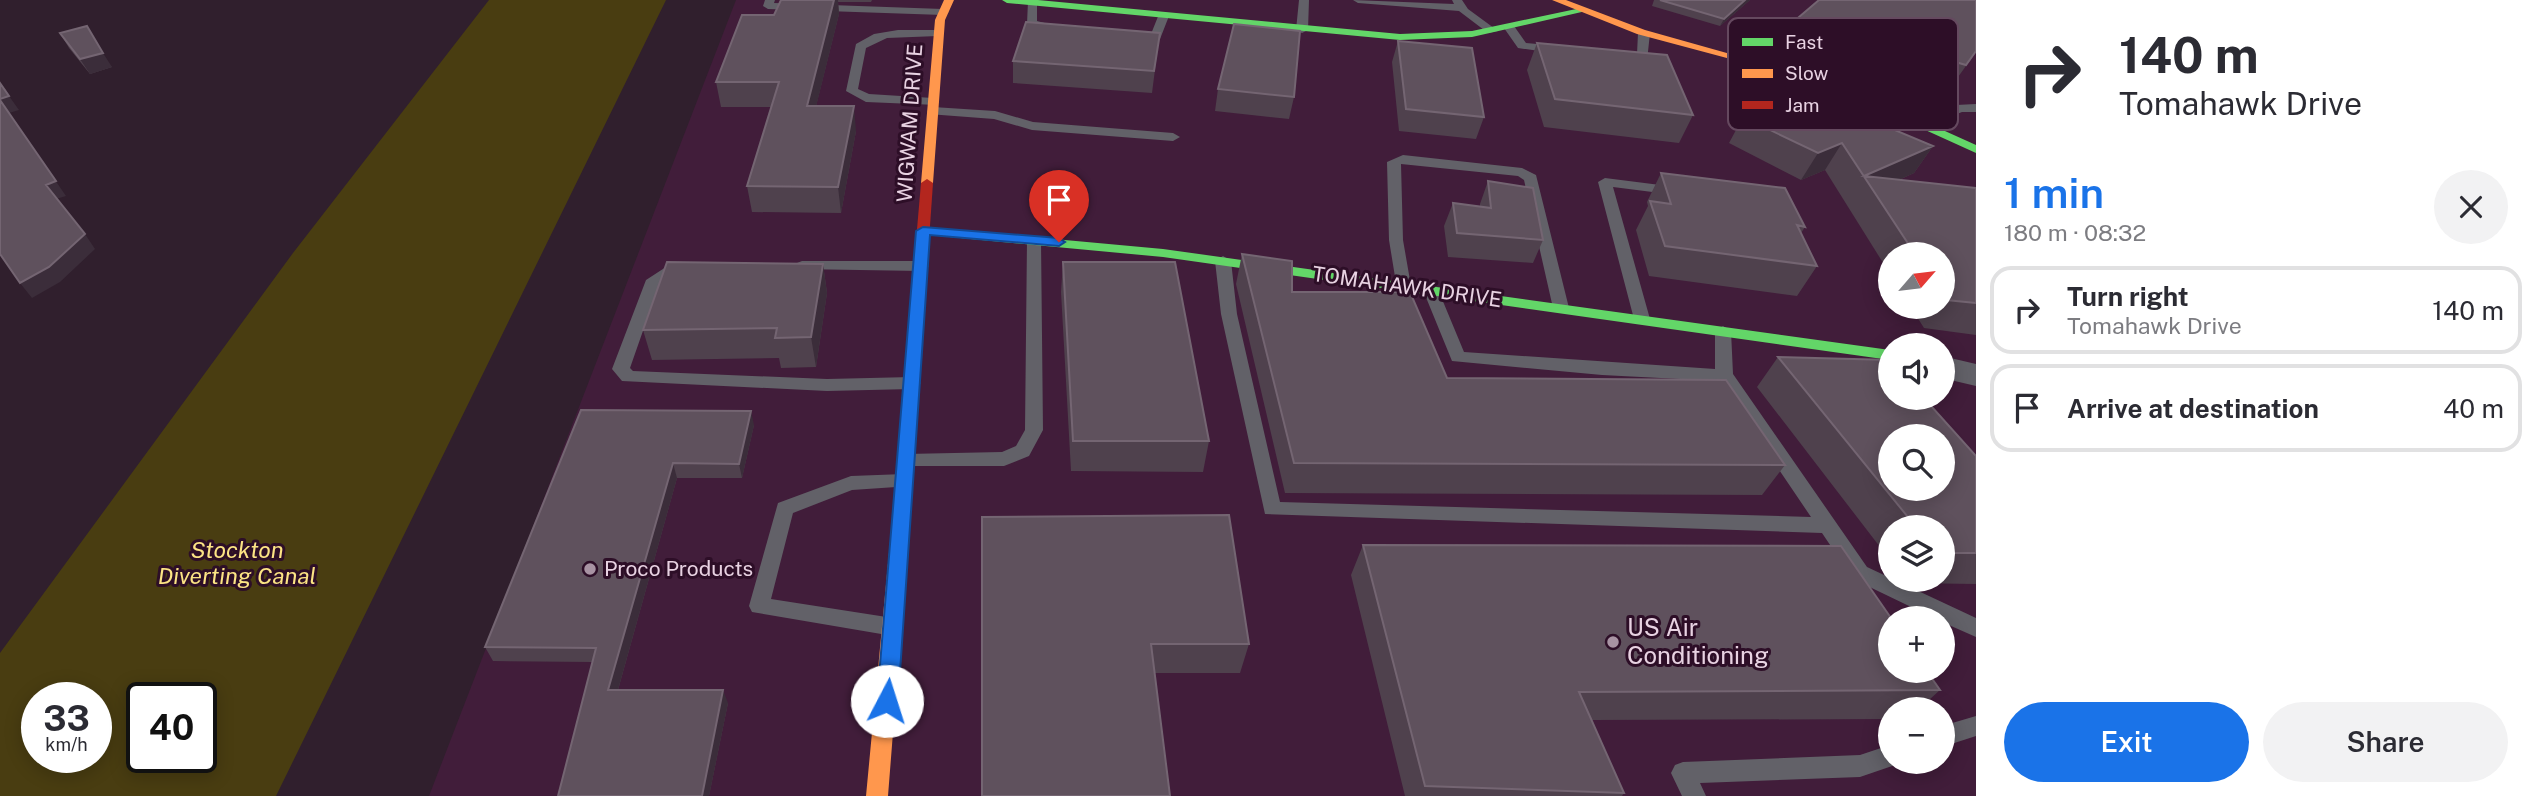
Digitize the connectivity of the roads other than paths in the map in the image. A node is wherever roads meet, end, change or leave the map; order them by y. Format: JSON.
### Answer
{"nodes":[{"id":1,"x":770,"y":0,"type":"edge"},
{"id":2,"x":1304,"y":0,"type":"edge"},
{"id":3,"x":1358,"y":0,"type":"edge"},
{"id":4,"x":1556,"y":0,"type":"edge"},
{"id":5,"x":1021,"y":1,"type":"edge"},
{"id":6,"x":1459,"y":4,"type":"edge"},
{"id":7,"x":946,"y":6,"type":"edge"},
{"id":8,"x":1163,"y":10,"type":"edge"},
{"id":9,"x":1581,"y":11,"type":"junction"},
{"id":10,"x":1510,"y":28,"type":"junction"},
{"id":11,"x":1066,"y":30,"type":"edge"},
{"id":12,"x":1302,"y":30,"type":"junction"},
{"id":13,"x":1492,"y":31,"type":"junction"},
{"id":14,"x":939,"y":33,"type":"junction"},
{"id":15,"x":1644,"y":33,"type":"junction"},
{"id":16,"x":1120,"y":36,"type":"edge"},
{"id":17,"x":1576,"y":51,"type":"edge"},
{"id":18,"x":1616,"y":55,"type":"edge"},
{"id":19,"x":1728,"y":56,"type":"edge"},
{"id":20,"x":933,"y":106,"type":"junction"},
{"id":21,"x":1976,"y":108,"type":"edge"},
{"id":22,"x":1958,"y":109,"type":"edge"},
{"id":23,"x":1939,"y":130,"type":"edge"},
{"id":24,"x":1173,"y":137,"type":"dead end"},
{"id":25,"x":1976,"y":149,"type":"edge"},
{"id":26,"x":1685,"y":192,"type":"edge"},
{"id":27,"x":923,"y":231,"type":"junction"},
{"id":28,"x":1034,"y":240,"type":"junction"},
{"id":29,"x":1223,"y":261,"type":"junction"},
{"id":30,"x":788,"y":266,"type":"edge"},
{"id":31,"x":921,"y":266,"type":"junction"},
{"id":32,"x":697,"y":269,"type":"edge"},
{"id":33,"x":1403,"y":286,"type":"junction"},
{"id":34,"x":1431,"y":290,"type":"junction"},
{"id":35,"x":1561,"y":308,"type":"junction"},
{"id":36,"x":1642,"y":319,"type":"junction"},
{"id":37,"x":1723,"y":331,"type":"junction"},
{"id":38,"x":1878,"y":353,"type":"edge"},
{"id":39,"x":1955,"y":370,"type":"edge"},
{"id":40,"x":1724,"y":375,"type":"junction"},
{"id":41,"x":1976,"y":375,"type":"edge"},
{"id":42,"x":912,"y":383,"type":"junction"},
{"id":43,"x":905,"y":471,"type":"junction"},
{"id":44,"x":1824,"y":524,"type":"junction"},
{"id":45,"x":893,"y":627,"type":"junction"},
{"id":46,"x":1976,"y":628,"type":"edge"},
{"id":47,"x":1976,"y":726,"type":"edge"},
{"id":48,"x":1955,"y":733,"type":"edge"},
{"id":49,"x":1878,"y":760,"type":"edge"},
{"id":50,"x":877,"y":796,"type":"edge"},
{"id":51,"x":1694,"y":796,"type":"edge"}],
"edges":[{"from":1,"to":7,"type":"lane"},
{"from":2,"to":12,"type":"lane"},
{"from":3,"to":6,"type":"lane"},
{"from":4,"to":9,"type":"street"},
{"from":5,"to":8,"type":"street"},
{"from":5,"to":11,"type":"lane"},
{"from":6,"to":13,"type":"lane"},
{"from":7,"to":14,"type":"street","name":"WIGWAM DRIVE"},
{"from":8,"to":12,"type":"street"},
{"from":8,"to":16,"type":"lane"},
{"from":9,"to":10,"type":"street"},
{"from":9,"to":15,"type":"street"},
{"from":10,"to":13,"type":"street"},
{"from":10,"to":17,"type":"lane"},
{"from":12,"to":13,"type":"street"},
{"from":14,"to":20,"type":"street","name":"WIGWAM DRIVE"},
{"from":14,"to":20,"type":"lane"},
{"from":15,"to":18,"type":"lane"},
{"from":15,"to":19,"type":"street"},
{"from":20,"to":24,"type":"lane"},
{"from":20,"to":27,"type":"street","name":"WIGWAM DRIVE"},
{"from":21,"to":22,"type":"lane"},
{"from":23,"to":25,"type":"street"},
{"from":26,"to":36,"type":"lane"},
{"from":27,"to":28,"type":"street","name":"TOMAHAWK DRIVE"},
{"from":27,"to":31,"type":"street","name":"WIGWAM DRIVE"},
{"from":28,"to":29,"type":"street","name":"TOMAHAWK DRIVE"},
{"from":28,"to":43,"type":"lane"},
{"from":29,"to":33,"type":"street","name":"TOMAHAWK DRIVE"},
{"from":29,"to":44,"type":"lane"},
{"from":30,"to":31,"type":"lane"},
{"from":31,"to":42,"type":"street","name":"WIGWAM DRIVE"},
{"from":32,"to":42,"type":"lane"},
{"from":33,"to":34,"type":"street","name":"TOMAHAWK DRIVE"},
{"from":33,"to":35,"type":"lane"},
{"from":34,"to":35,"type":"street","name":"TOMAHAWK DRIVE"},
{"from":34,"to":40,"type":"lane"},
{"from":35,"to":36,"type":"street","name":"TOMAHAWK DRIVE"},
{"from":36,"to":37,"type":"street","name":"TOMAHAWK DRIVE"},
{"from":37,"to":38,"type":"street","name":"TOMAHAWK DRIVE"},
{"from":37,"to":40,"type":"lane"},
{"from":39,"to":41,"type":"street"},
{"from":40,"to":44,"type":"lane"},
{"from":42,"to":43,"type":"street","name":"WIGWAM DRIVE"},
{"from":43,"to":45,"type":"street","name":"WIGWAM DRIVE"},
{"from":43,"to":45,"type":"lane"},
{"from":44,"to":46,"type":"lane"},
{"from":45,"to":50,"type":"street","name":"WIGWAM DRIVE"},
{"from":47,"to":48,"type":"lane"},
{"from":49,"to":51,"type":"lane"}]}
